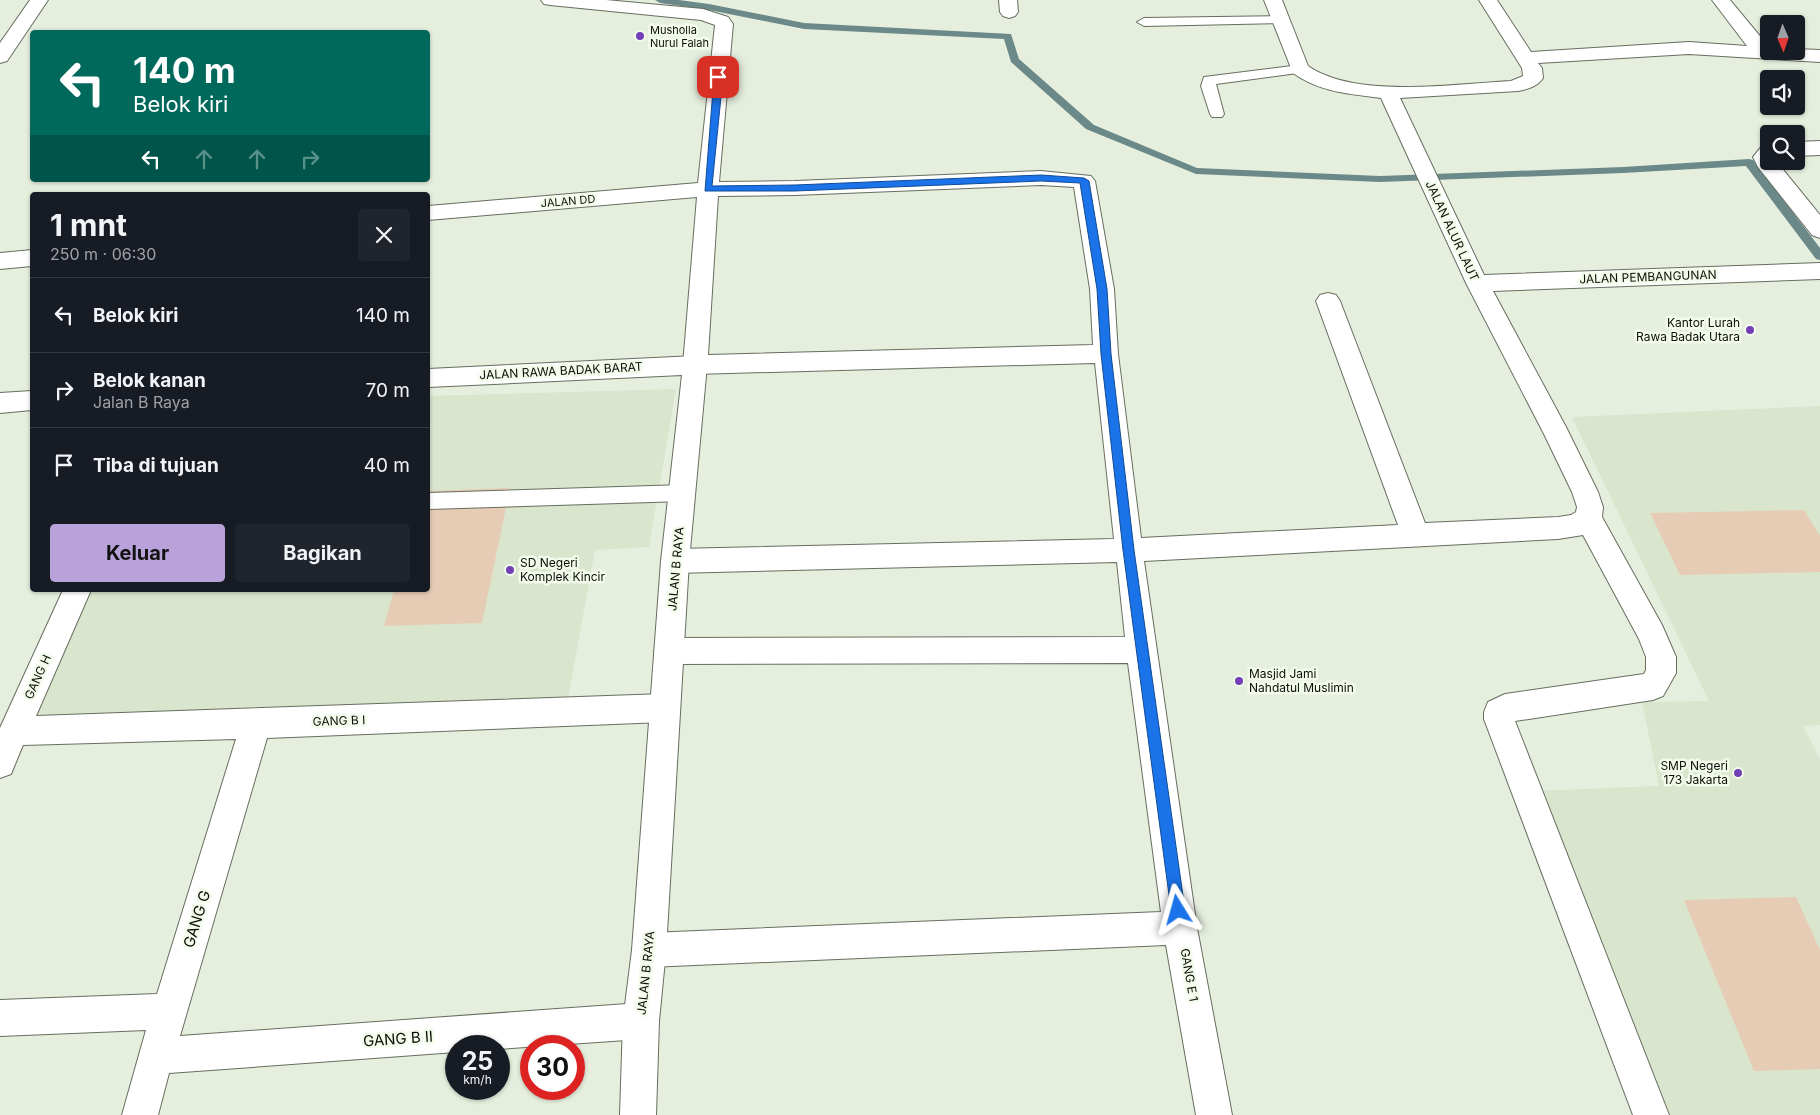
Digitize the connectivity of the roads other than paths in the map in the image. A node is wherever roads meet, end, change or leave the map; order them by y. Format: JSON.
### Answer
{"nodes":[{"id":1,"x":550,"y":0,"type":"edge"},
{"id":2,"x":1273,"y":0,"type":"edge"},
{"id":3,"x":1488,"y":0,"type":"edge"},
{"id":4,"x":1721,"y":0,"type":"edge"},
{"id":5,"x":35,"y":6,"type":"edge"},
{"id":6,"x":1281,"y":20,"type":"junction"},
{"id":7,"x":1144,"y":22,"type":"dead end"},
{"id":8,"x":1760,"y":50,"type":"edge"},
{"id":9,"x":1760,"y":53,"type":"edge"},
{"id":10,"x":1805,"y":55,"type":"edge"},
{"id":11,"x":1820,"y":56,"type":"edge"},
{"id":12,"x":0,"y":58,"type":"edge"},
{"id":13,"x":1526,"y":58,"type":"junction"},
{"id":14,"x":1300,"y":69,"type":"junction"},
{"id":15,"x":1388,"y":93,"type":"junction"},
{"id":16,"x":1217,"y":114,"type":"dead end"},
{"id":17,"x":1820,"y":148,"type":"edge"},
{"id":18,"x":1805,"y":149,"type":"edge"},
{"id":19,"x":1770,"y":170,"type":"edge"},
{"id":20,"x":1084,"y":181,"type":"joint"},
{"id":21,"x":708,"y":189,"type":"junction"},
{"id":22,"x":430,"y":213,"type":"edge"},
{"id":23,"x":1820,"y":230,"type":"edge"},
{"id":24,"x":30,"y":258,"type":"edge"},
{"id":25,"x":0,"y":261,"type":"edge"},
{"id":26,"x":1816,"y":272,"type":"edge"},
{"id":27,"x":1477,"y":283,"type":"junction"},
{"id":28,"x":1328,"y":300,"type":"dead end"},
{"id":29,"x":1106,"y":354,"type":"junction"},
{"id":30,"x":695,"y":365,"type":"junction"},
{"id":31,"x":430,"y":378,"type":"edge"},
{"id":32,"x":30,"y":401,"type":"edge"},
{"id":33,"x":0,"y":403,"type":"edge"},
{"id":34,"x":684,"y":493,"type":"junction"},
{"id":35,"x":430,"y":501,"type":"edge"},
{"id":36,"x":1588,"y":518,"type":"junction"},
{"id":37,"x":1416,"y":536,"type":"junction"},
{"id":38,"x":1128,"y":550,"type":"junction"},
{"id":39,"x":675,"y":561,"type":"junction"},
{"id":40,"x":76,"y":592,"type":"edge"},
{"id":41,"x":1142,"y":650,"type":"junction"},
{"id":42,"x":669,"y":651,"type":"junction"},
{"id":43,"x":664,"y":708,"type":"junction"},
{"id":44,"x":256,"y":724,"type":"junction"},
{"id":45,"x":14,"y":731,"type":"junction"},
{"id":46,"x":0,"y":763,"type":"edge"},
{"id":47,"x":1180,"y":928,"type":"junction"},
{"id":48,"x":649,"y":950,"type":"junction"},
{"id":49,"x":170,"y":1011,"type":"junction"},
{"id":50,"x":0,"y":1018,"type":"edge"},
{"id":51,"x":640,"y":1021,"type":"junction"},
{"id":52,"x":156,"y":1056,"type":"junction"},
{"id":53,"x":140,"y":1115,"type":"edge"},
{"id":54,"x":638,"y":1115,"type":"edge"},
{"id":55,"x":1214,"y":1115,"type":"edge"},
{"id":56,"x":1651,"y":1115,"type":"edge"}],
"edges":[{"from":1,"to":21,"type":"street","name":"JALAN B RAYA"},
{"from":2,"to":6,"type":"street"},
{"from":3,"to":13,"type":"street"},
{"from":4,"to":8,"type":"street"},
{"from":5,"to":12,"type":"street"},
{"from":6,"to":7,"type":"lane"},
{"from":6,"to":14,"type":"street"},
{"from":9,"to":13,"type":"street"},
{"from":10,"to":11,"type":"street"},
{"from":13,"to":15,"type":"street"},
{"from":14,"to":15,"type":"street"},
{"from":14,"to":16,"type":"lane"},
{"from":15,"to":27,"type":"street","name":"JALAN ALUR LAUT"},
{"from":17,"to":18,"type":"street"},
{"from":19,"to":23,"type":"street"},
{"from":20,"to":21,"type":"street","name":"JALAN DD"},
{"from":20,"to":29,"type":"street","name":"GANG E 1"},
{"from":21,"to":22,"type":"street","name":"JALAN DD"},
{"from":21,"to":30,"type":"street","name":"JALAN B RAYA"},
{"from":24,"to":25,"type":"street"},
{"from":26,"to":27,"type":"street","name":"JALAN PEMBANGUNAN"},
{"from":27,"to":36,"type":"street","name":"JALAN ALUR LAUT"},
{"from":28,"to":37,"type":"street"},
{"from":29,"to":30,"type":"street","name":"JALAN RAWA BADAK BARAT"},
{"from":29,"to":38,"type":"street","name":"GANG E 1"},
{"from":30,"to":31,"type":"street","name":"JALAN RAWA BADAK BARAT"},
{"from":30,"to":34,"type":"street","name":"JALAN B RAYA"},
{"from":32,"to":33,"type":"street"},
{"from":34,"to":35,"type":"lane"},
{"from":34,"to":39,"type":"street","name":"JALAN B RAYA"},
{"from":36,"to":37,"type":"street"},
{"from":36,"to":56,"type":"street"},
{"from":37,"to":38,"type":"street"},
{"from":38,"to":39,"type":"street"},
{"from":38,"to":41,"type":"street","name":"GANG E 1"},
{"from":39,"to":42,"type":"street","name":"JALAN B RAYA"},
{"from":40,"to":45,"type":"street","name":"GANG H"},
{"from":41,"to":42,"type":"street"},
{"from":41,"to":47,"type":"street","name":"GANG E 1"},
{"from":42,"to":43,"type":"street","name":"JALAN B RAYA"},
{"from":43,"to":44,"type":"street","name":"GANG B I"},
{"from":43,"to":48,"type":"street","name":"JALAN B RAYA"},
{"from":44,"to":45,"type":"street","name":"GANG B I"},
{"from":44,"to":49,"type":"street","name":"GANG G"},
{"from":45,"to":46,"type":"street","name":"GANG H"},
{"from":47,"to":48,"type":"street"},
{"from":47,"to":55,"type":"street","name":"GANG E 1"},
{"from":48,"to":51,"type":"street","name":"JALAN B RAYA"},
{"from":49,"to":50,"type":"street"},
{"from":49,"to":52,"type":"street","name":"GANG G"},
{"from":51,"to":52,"type":"street","name":"GANG B II"},
{"from":51,"to":54,"type":"street","name":"JALAN B RAYA"},
{"from":52,"to":53,"type":"street","name":"GANG G"}]}
